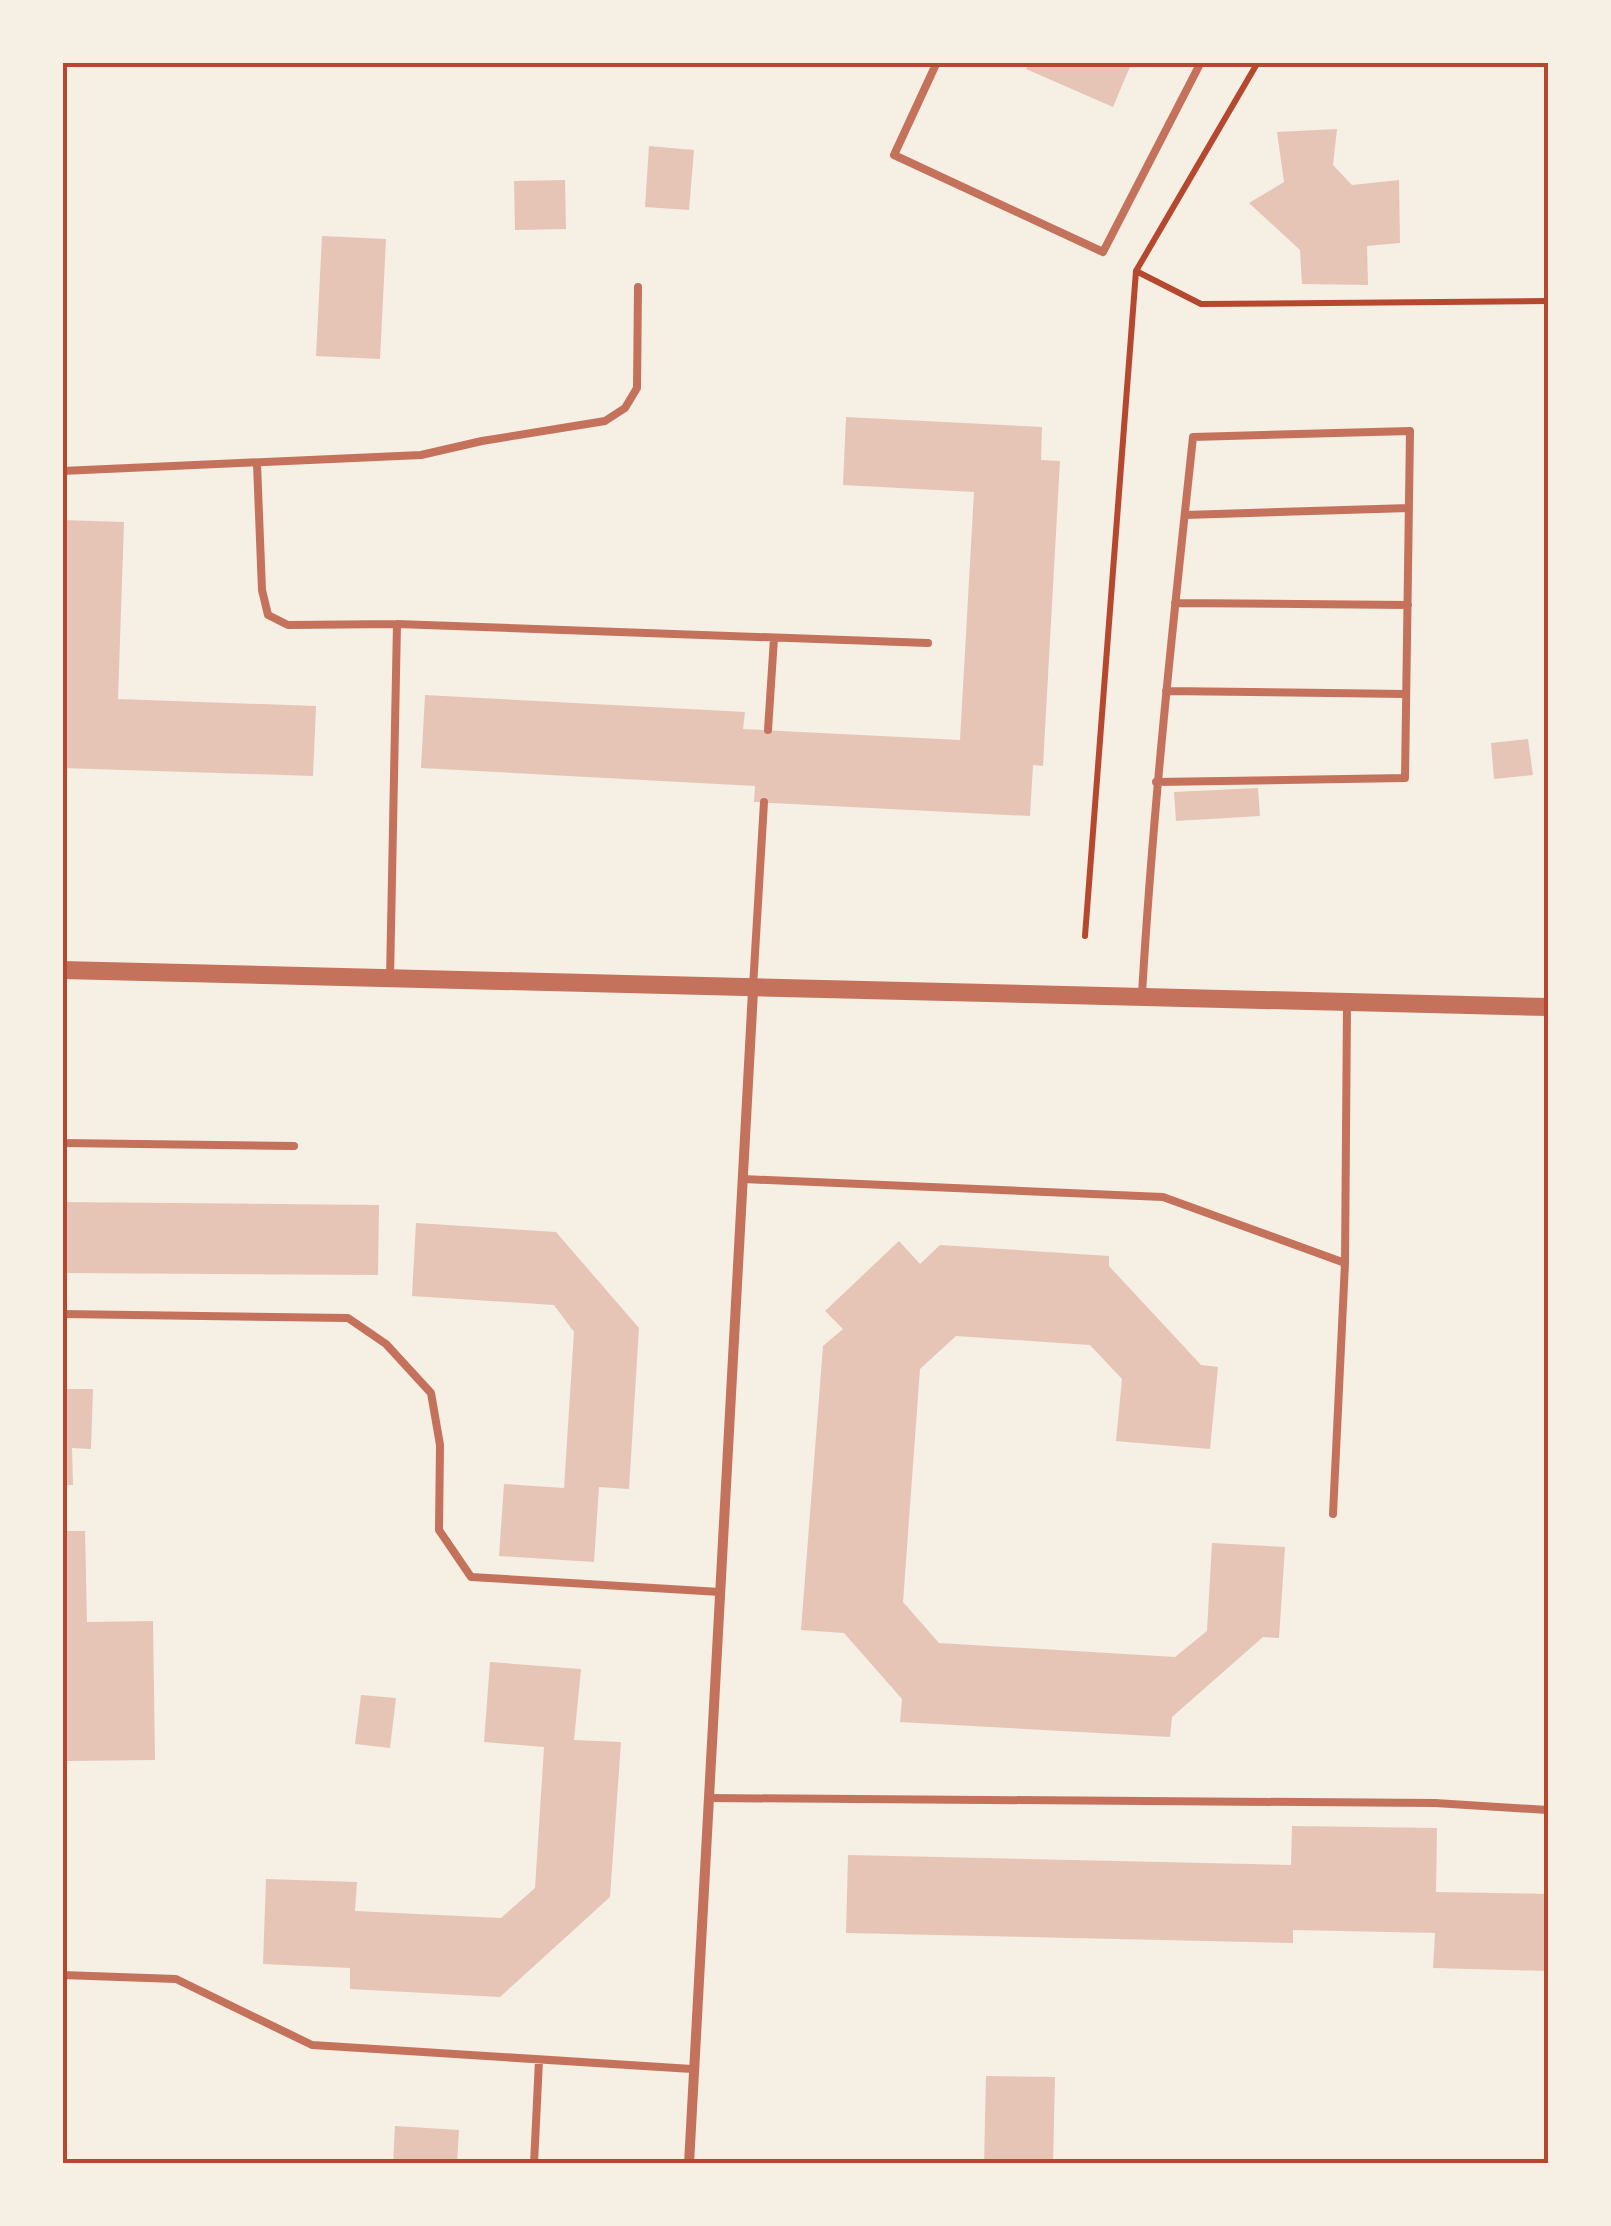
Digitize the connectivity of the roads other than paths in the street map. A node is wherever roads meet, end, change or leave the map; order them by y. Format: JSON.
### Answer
{"nodes":[{"id":1,"x":937,"y":62,"type":"edge"},
{"id":2,"x":1201,"y":62,"type":"edge"},
{"id":3,"x":638,"y":287,"type":"dead end"},
{"id":4,"x":257,"y":464,"type":"junction"},
{"id":5,"x":62,"y":471,"type":"edge"},
{"id":6,"x":1409,"y":508,"type":"junction"},
{"id":7,"x":1184,"y":515,"type":"junction"},
{"id":8,"x":1175,"y":603,"type":"junction"},
{"id":9,"x":1408,"y":605,"type":"junction"},
{"id":10,"x":397,"y":624,"type":"junction"},
{"id":11,"x":774,"y":638,"type":"junction"},
{"id":12,"x":928,"y":644,"type":"dead end"},
{"id":13,"x":1166,"y":691,"type":"junction"},
{"id":14,"x":1406,"y":694,"type":"junction"},
{"id":15,"x":768,"y":730,"type":"dead end"},
{"id":16,"x":1156,"y":782,"type":"junction"},
{"id":17,"x":764,"y":802,"type":"dead end"},
{"id":18,"x":62,"y":970,"type":"edge"},
{"id":19,"x":390,"y":980,"type":"junction"},
{"id":20,"x":752,"y":990,"type":"junction"},
{"id":21,"x":1142,"y":998,"type":"junction"},
{"id":22,"x":1347,"y":1003,"type":"junction"},
{"id":23,"x":1548,"y":1008,"type":"edge"},
{"id":24,"x":62,"y":1143,"type":"edge"},
{"id":25,"x":294,"y":1146,"type":"dead end"},
{"id":26,"x":742,"y":1178,"type":"junction"},
{"id":27,"x":1345,"y":1262,"type":"junction"},
{"id":28,"x":62,"y":1314,"type":"edge"},
{"id":29,"x":1333,"y":1514,"type":"dead end"},
{"id":30,"x":720,"y":1592,"type":"junction"},
{"id":31,"x":709,"y":1798,"type":"junction"},
{"id":32,"x":1548,"y":1810,"type":"edge"},
{"id":33,"x":62,"y":1974,"type":"edge"},
{"id":34,"x":539,"y":2060,"type":"junction"},
{"id":35,"x":692,"y":2069,"type":"junction"},
{"id":36,"x":534,"y":2164,"type":"edge"},
{"id":37,"x":689,"y":2164,"type":"edge"}],
"edges":[{"from":1,"to":2,"type":"lane"},
{"from":3,"to":4,"type":"lane"},
{"from":4,"to":5,"type":"lane"},
{"from":4,"to":10,"type":"lane"},
{"from":6,"to":7,"type":"lane"},
{"from":6,"to":7,"type":"lane"},
{"from":6,"to":9,"type":"lane"},
{"from":7,"to":8,"type":"lane"},
{"from":8,"to":9,"type":"lane"},
{"from":8,"to":13,"type":"lane"},
{"from":9,"to":14,"type":"lane"},
{"from":10,"to":11,"type":"lane"},
{"from":10,"to":19,"type":"lane"},
{"from":11,"to":12,"type":"lane"},
{"from":11,"to":15,"type":"lane"},
{"from":13,"to":14,"type":"lane"},
{"from":13,"to":16,"type":"lane"},
{"from":14,"to":16,"type":"lane"},
{"from":16,"to":21,"type":"lane"},
{"from":17,"to":20,"type":"lane"},
{"from":18,"to":19,"type":"street"},
{"from":19,"to":20,"type":"street"},
{"from":20,"to":21,"type":"street"},
{"from":20,"to":26,"type":"street"},
{"from":21,"to":22,"type":"street"},
{"from":22,"to":23,"type":"street"},
{"from":22,"to":27,"type":"lane"},
{"from":24,"to":25,"type":"lane"},
{"from":26,"to":27,"type":"lane"},
{"from":26,"to":30,"type":"street"},
{"from":27,"to":29,"type":"lane"},
{"from":28,"to":30,"type":"lane"},
{"from":30,"to":31,"type":"street"},
{"from":31,"to":32,"type":"lane"},
{"from":31,"to":35,"type":"street"},
{"from":33,"to":34,"type":"lane"},
{"from":34,"to":35,"type":"lane"},
{"from":34,"to":36,"type":"lane"},
{"from":35,"to":37,"type":"street"}]}
